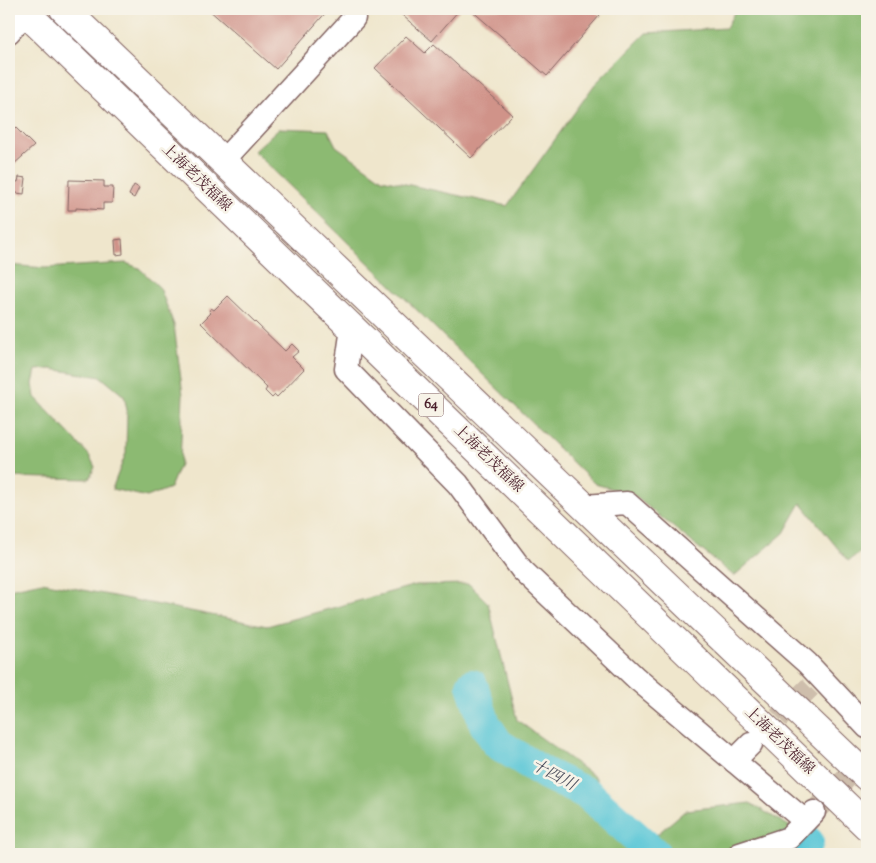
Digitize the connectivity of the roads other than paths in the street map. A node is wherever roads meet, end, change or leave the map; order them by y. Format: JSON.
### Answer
{"nodes":[{"id":1,"x":64,"y":9,"type":"edge"},
{"id":2,"x":21,"y":16,"type":"edge"},
{"id":3,"x":354,"y":18,"type":"dead end"},
{"id":4,"x":224,"y":161,"type":"junction"},
{"id":5,"x":352,"y":328,"type":"junction"},
{"id":6,"x":584,"y":506,"type":"junction"},
{"id":7,"x":867,"y":727,"type":"edge"},
{"id":8,"x":751,"y":744,"type":"tunnel mouth"},
{"id":9,"x":734,"y":761,"type":"junction"},
{"id":10,"x":867,"y":777,"type":"edge"},
{"id":11,"x":867,"y":826,"type":"edge"},
{"id":12,"x":740,"y":854,"type":"edge"}],
"edges":[{"from":1,"to":4,"type":"main road","name":"上海老茂福線","number":"64"},
{"from":2,"to":5,"type":"main road","name":"上海老茂福線","number":"64"},
{"from":3,"to":4,"type":"street"},
{"from":4,"to":6,"type":"main road","name":"上海老茂福線","number":"64"},
{"from":5,"to":9,"type":"street"},
{"from":5,"to":11,"type":"main road","name":"上海老茂福線","number":"64"},
{"from":6,"to":7,"type":"street"},
{"from":6,"to":10,"type":"main road","name":"上海老茂福線","number":"64"},
{"from":8,"to":9,"type":"street"},
{"from":9,"to":12,"type":"street"}]}
